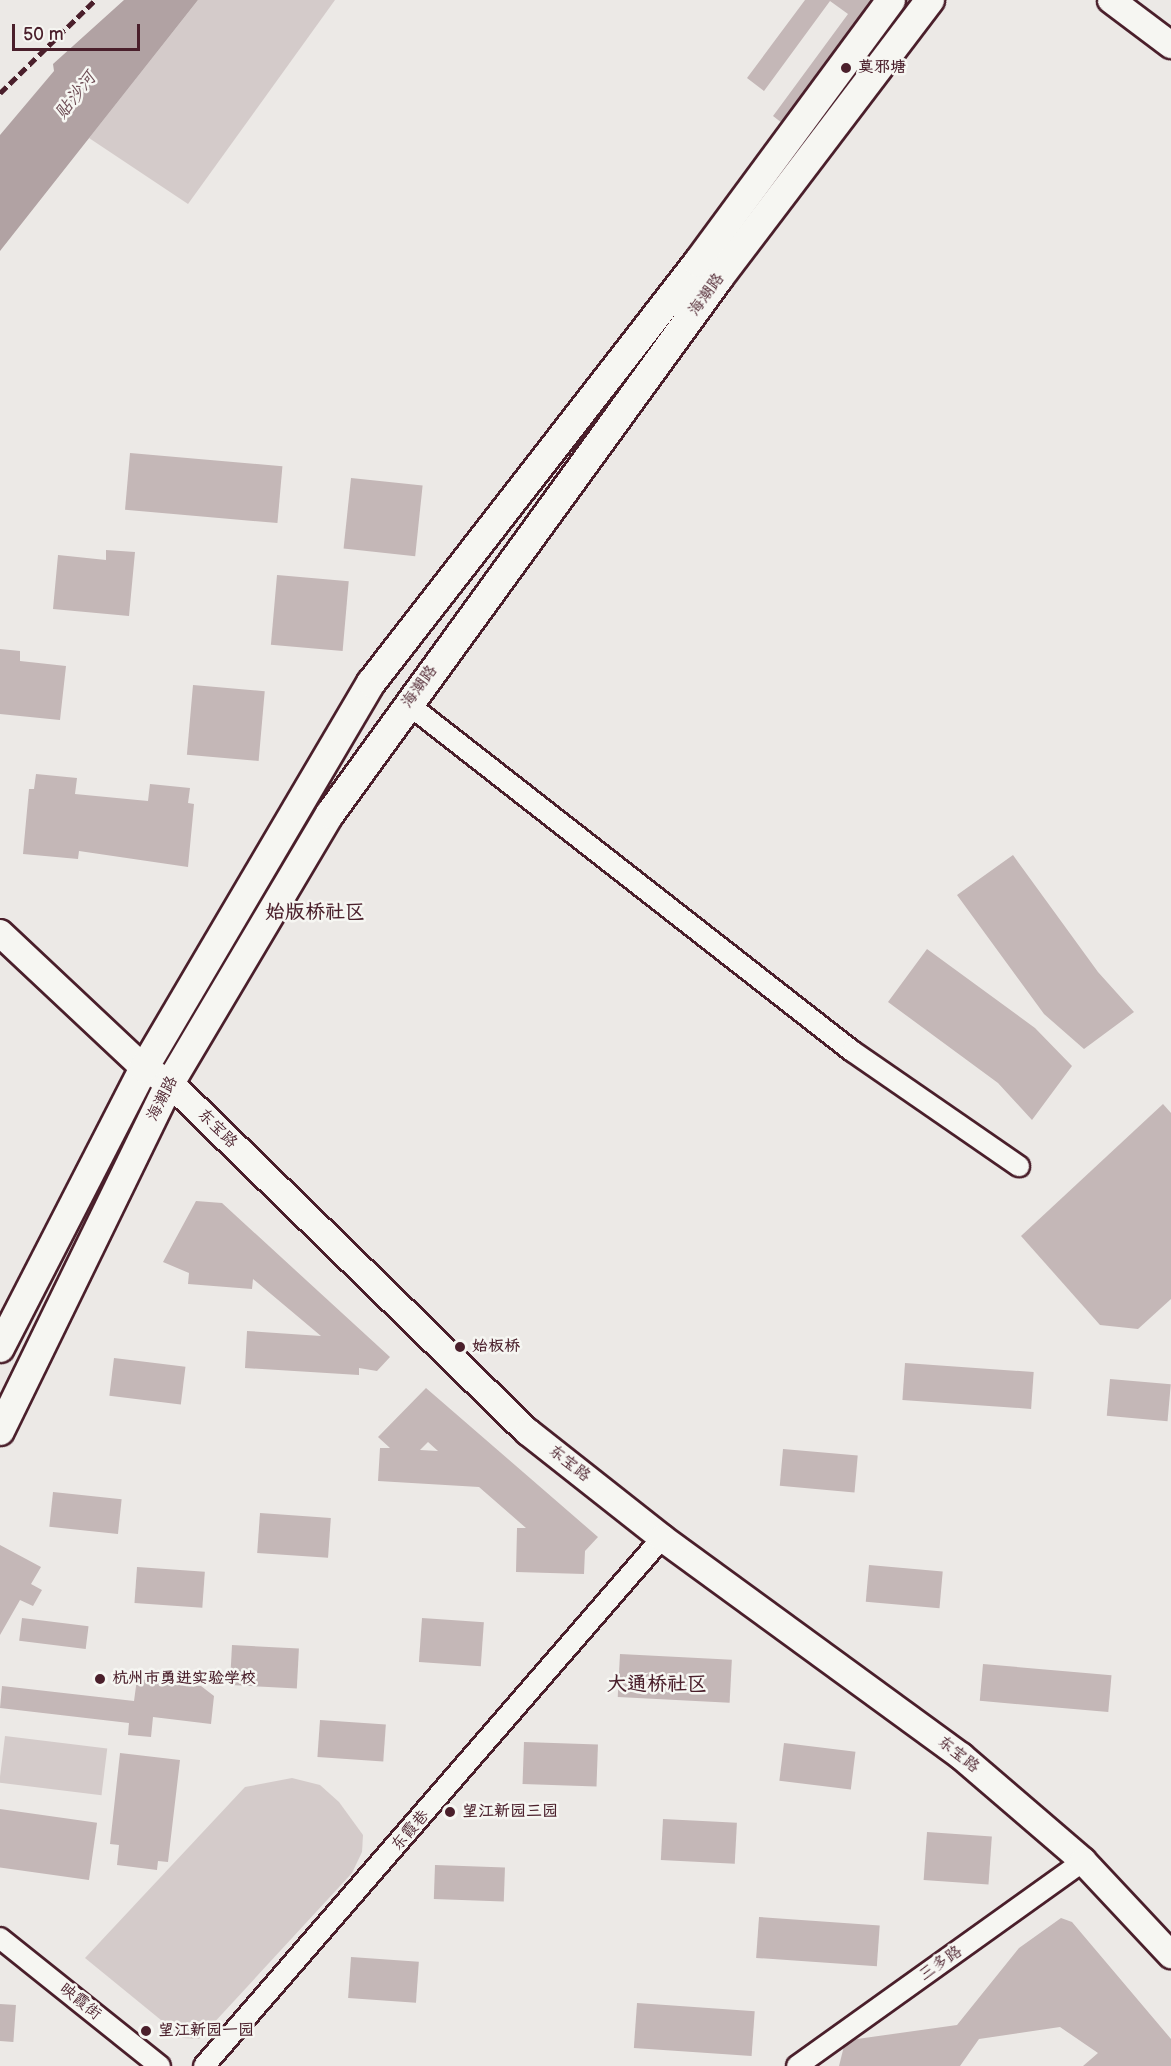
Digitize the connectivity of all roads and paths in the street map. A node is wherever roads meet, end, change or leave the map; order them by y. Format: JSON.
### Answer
{"nodes":[{"id":1,"x":891,"y":0,"type":"edge"},
{"id":2,"x":930,"y":0,"type":"edge"},
{"id":3,"x":1111,"y":0,"type":"edge"},
{"id":4,"x":1171,"y":45,"type":"edge"},
{"id":5,"x":408,"y":704,"type":"junction"},
{"id":6,"x":0,"y":933,"type":"edge"},
{"id":7,"x":144,"y":1068,"type":"junction"},
{"id":8,"x":170,"y":1083,"type":"junction"},
{"id":9,"x":1019,"y":1166,"type":"dead end"},
{"id":10,"x":0,"y":1348,"type":"edge"},
{"id":11,"x":0,"y":1431,"type":"edge"},
{"id":12,"x":662,"y":1538,"type":"junction"},
{"id":13,"x":1083,"y":1861,"type":"junction"},
{"id":14,"x":0,"y":1938,"type":"edge"},
{"id":15,"x":1171,"y":1955,"type":"edge"},
{"id":16,"x":160,"y":2066,"type":"edge"},
{"id":17,"x":204,"y":2066,"type":"edge"},
{"id":18,"x":797,"y":2066,"type":"edge"}],
"edges":[{"from":1,"to":7,"type":"main road","name":"海潮路"},
{"from":2,"to":5,"type":"main road","name":"海潮路"},
{"from":3,"to":4,"type":"street"},
{"from":5,"to":8,"type":"main road","name":"海潮路"},
{"from":5,"to":9,"type":"street"},
{"from":6,"to":7,"type":"street","name":"东宝路"},
{"from":7,"to":8,"type":"street","name":"东宝路"},
{"from":7,"to":10,"type":"main road","name":"海潮路"},
{"from":8,"to":11,"type":"main road","name":"海潮路"},
{"from":8,"to":12,"type":"street","name":"东宝路"},
{"from":12,"to":13,"type":"street","name":"东宝路"},
{"from":12,"to":17,"type":"street","name":"东霞巷"},
{"from":13,"to":15,"type":"street","name":"东宝路"},
{"from":13,"to":18,"type":"street","name":"三多路"},
{"from":14,"to":16,"type":"street","name":"映霞街"}]}
